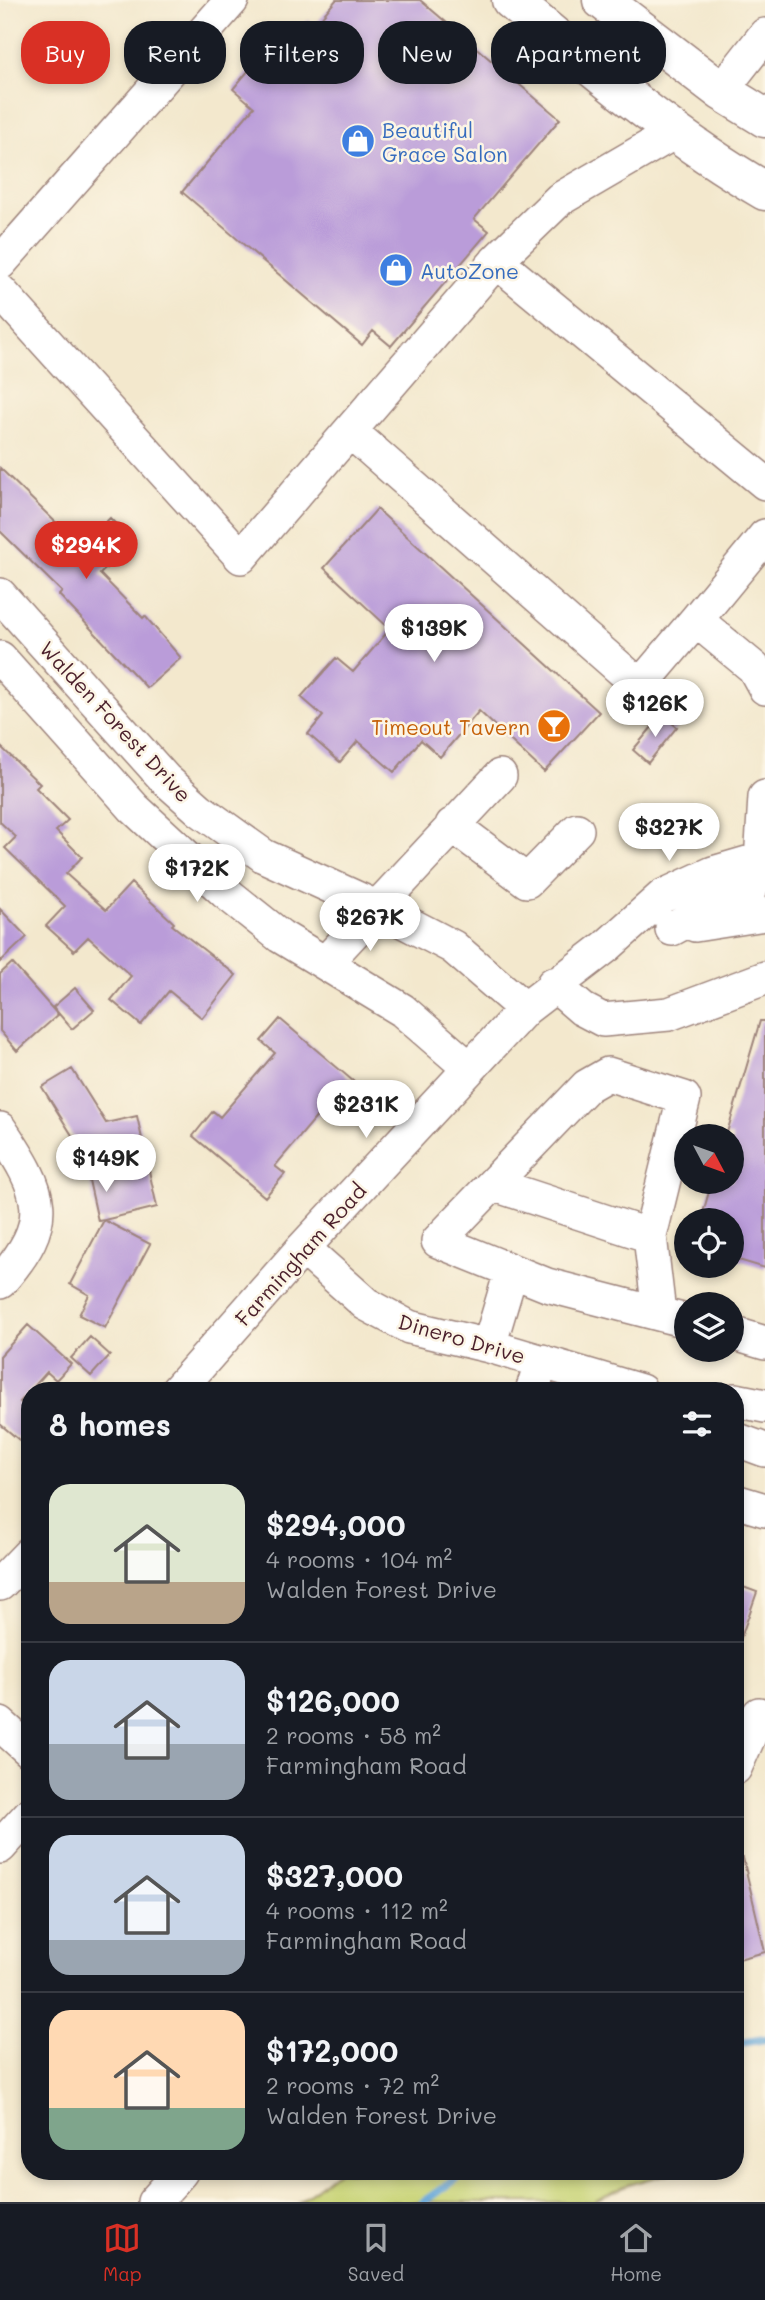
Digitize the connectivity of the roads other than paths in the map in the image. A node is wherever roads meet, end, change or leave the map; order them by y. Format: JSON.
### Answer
{"nodes":[{"id":1,"x":232,"y":0,"type":"edge"},
{"id":2,"x":511,"y":0,"type":"edge"},
{"id":3,"x":603,"y":0,"type":"edge"},
{"id":4,"x":765,"y":35,"type":"edge"},
{"id":5,"x":721,"y":91,"type":"junction"},
{"id":6,"x":765,"y":118,"type":"edge"},
{"id":7,"x":675,"y":132,"type":"junction"},
{"id":8,"x":765,"y":191,"type":"edge"},
{"id":9,"x":496,"y":261,"type":"junction"},
{"id":10,"x":0,"y":263,"type":"edge"},
{"id":11,"x":0,"y":291,"type":"edge"},
{"id":12,"x":351,"y":432,"type":"junction"},
{"id":13,"x":765,"y":484,"type":"edge"},
{"id":14,"x":765,"y":536,"type":"edge"},
{"id":15,"x":0,"y":595,"type":"edge"},
{"id":16,"x":696,"y":621,"type":"junction"},
{"id":17,"x":0,"y":658,"type":"edge"},
{"id":18,"x":765,"y":688,"type":"edge"},
{"id":19,"x":500,"y":776,"type":"dead end"},
{"id":20,"x":164,"y":779,"type":"junction"},
{"id":21,"x":765,"y":797,"type":"edge"},
{"id":22,"x":134,"y":808,"type":"junction"},
{"id":23,"x":452,"y":825,"type":"junction"},
{"id":24,"x":577,"y":830,"type":"dead end"},
{"id":25,"x":763,"y":862,"type":"edge"},
{"id":26,"x":376,"y":907,"type":"junction"},
{"id":27,"x":765,"y":914,"type":"edge"},
{"id":28,"x":672,"y":929,"type":"junction"},
{"id":29,"x":607,"y":946,"type":"junction"},
{"id":30,"x":325,"y":963,"type":"junction"},
{"id":31,"x":765,"y":978,"type":"edge"},
{"id":32,"x":553,"y":984,"type":"junction"},
{"id":33,"x":526,"y":1009,"type":"junction"},
{"id":34,"x":469,"y":1068,"type":"junction"},
{"id":35,"x":0,"y":1129,"type":"edge"},
{"id":36,"x":495,"y":1185,"type":"junction"},
{"id":37,"x":650,"y":1236,"type":"junction"},
{"id":38,"x":303,"y":1248,"type":"junction"},
{"id":39,"x":511,"y":1272,"type":"junction"},
{"id":40,"x":0,"y":1282,"type":"edge"},
{"id":41,"x":672,"y":1317,"type":"edge"},
{"id":42,"x":744,"y":1337,"type":"edge"},
{"id":43,"x":765,"y":1343,"type":"edge"},
{"id":44,"x":489,"y":1346,"type":"junction"},
{"id":45,"x":537,"y":1376,"type":"edge"},
{"id":46,"x":185,"y":1382,"type":"edge"},
{"id":47,"x":579,"y":1382,"type":"edge"},
{"id":48,"x":744,"y":1402,"type":"edge"},
{"id":49,"x":765,"y":1406,"type":"edge"},
{"id":50,"x":744,"y":1442,"type":"edge"},
{"id":51,"x":765,"y":1450,"type":"edge"},
{"id":52,"x":744,"y":1504,"type":"edge"},
{"id":53,"x":765,"y":1510,"type":"edge"},
{"id":54,"x":21,"y":1562,"type":"edge"},
{"id":55,"x":0,"y":1584,"type":"edge"},
{"id":56,"x":753,"y":1706,"type":"edge"},
{"id":57,"x":0,"y":1724,"type":"edge"},
{"id":58,"x":744,"y":1737,"type":"edge"},
{"id":59,"x":21,"y":1743,"type":"edge"},
{"id":60,"x":21,"y":1824,"type":"edge"},
{"id":61,"x":0,"y":1847,"type":"edge"},
{"id":62,"x":174,"y":2180,"type":"edge"},
{"id":63,"x":154,"y":2202,"type":"edge"}],
"edges":[{"from":1,"to":10,"type":"street"},
{"from":2,"to":7,"type":"main road"},
{"from":3,"to":5,"type":"main road"},
{"from":4,"to":5,"type":"street"},
{"from":5,"to":6,"type":"main road"},
{"from":5,"to":7,"type":"main road"},
{"from":7,"to":8,"type":"main road"},
{"from":7,"to":9,"type":"street"},
{"from":9,"to":12,"type":"street"},
{"from":9,"to":13,"type":"street"},
{"from":11,"to":12,"type":"street"},
{"from":12,"to":16,"type":"street"},
{"from":14,"to":16,"type":"street"},
{"from":15,"to":20,"type":"street","name":"Walden Forest Drive"},
{"from":16,"to":18,"type":"street"},
{"from":17,"to":22,"type":"street","name":"Walden Forest Drive"},
{"from":19,"to":23,"type":"street"},
{"from":20,"to":22,"type":"street"},
{"from":20,"to":26,"type":"street","name":"Walden Forest Drive"},
{"from":21,"to":25,"type":"street"},
{"from":22,"to":30,"type":"street","name":"Walden Forest Drive"},
{"from":23,"to":24,"type":"street"},
{"from":23,"to":26,"type":"street"},
{"from":25,"to":28,"type":"street"},
{"from":25,"to":29,"type":"street","name":"Farmingham Road"},
{"from":26,"to":30,"type":"street"},
{"from":26,"to":33,"type":"street","name":"Walden Forest Drive"},
{"from":27,"to":28,"type":"street","name":"Farmingham Road"},
{"from":28,"to":29,"type":"street","name":"Farmingham Road"},
{"from":29,"to":32,"type":"street","name":"Farmingham Road"},
{"from":30,"to":34,"type":"street","name":"Walden Forest Drive"},
{"from":31,"to":32,"type":"street"},
{"from":32,"to":33,"type":"street","name":"Farmingham Road"},
{"from":33,"to":34,"type":"street","name":"Farmingham Road"},
{"from":34,"to":38,"type":"street","name":"Farmingham Road"},
{"from":35,"to":40,"type":"street"},
{"from":36,"to":37,"type":"street"},
{"from":36,"to":37,"type":"street"},
{"from":36,"to":39,"type":"street"},
{"from":37,"to":41,"type":"street"},
{"from":38,"to":44,"type":"street","name":"Dinero Drive"},
{"from":38,"to":46,"type":"street","name":"Farmingham Road"},
{"from":39,"to":41,"type":"street"},
{"from":39,"to":44,"type":"street"},
{"from":42,"to":43,"type":"street"},
{"from":44,"to":45,"type":"street","name":"Dinero Drive"},
{"from":45,"to":47,"type":"street","name":"Dinero Drive"},
{"from":48,"to":49,"type":"street"},
{"from":50,"to":51,"type":"street"},
{"from":52,"to":53,"type":"street"},
{"from":54,"to":55,"type":"street"},
{"from":56,"to":58,"type":"street"},
{"from":57,"to":59,"type":"street"},
{"from":60,"to":61,"type":"street"},
{"from":62,"to":63,"type":"street"}]}
